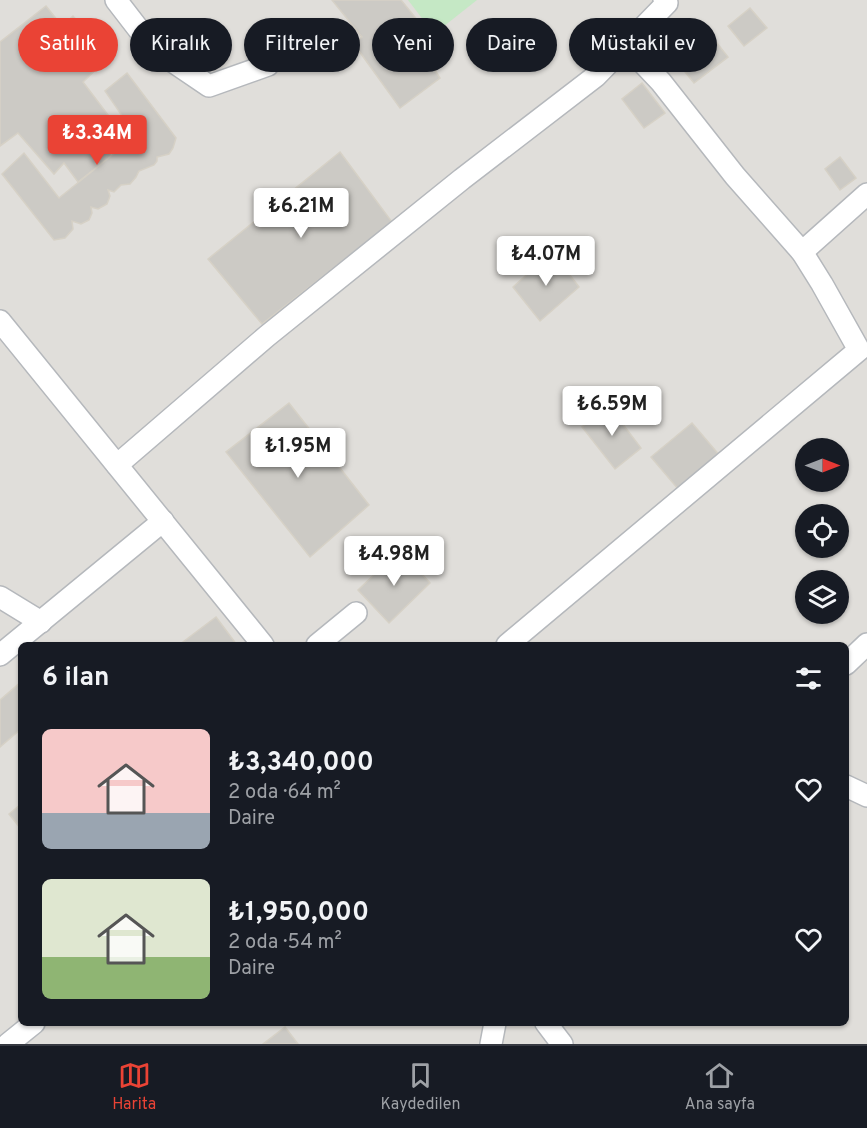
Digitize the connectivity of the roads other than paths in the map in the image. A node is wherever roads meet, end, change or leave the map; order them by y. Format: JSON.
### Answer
{"nodes":[{"id":1,"x":116,"y":0,"type":"edge"},
{"id":2,"x":668,"y":1,"type":"edge"},
{"id":3,"x":652,"y":18,"type":"edge"},
{"id":4,"x":248,"y":72,"type":"edge"},
{"id":5,"x":600,"y":72,"type":"edge"},
{"id":6,"x":652,"y":72,"type":"edge"},
{"id":7,"x":867,"y":194,"type":"edge"},
{"id":8,"x":802,"y":252,"type":"junction"},
{"id":9,"x":0,"y":321,"type":"edge"},
{"id":10,"x":117,"y":465,"type":"junction"},
{"id":11,"x":163,"y":521,"type":"junction"},
{"id":12,"x":0,"y":597,"type":"edge"},
{"id":13,"x":356,"y":613,"type":"dead end"},
{"id":14,"x":40,"y":622,"type":"junction"},
{"id":15,"x":261,"y":642,"type":"edge"},
{"id":16,"x":321,"y":642,"type":"edge"},
{"id":17,"x":511,"y":642,"type":"edge"},
{"id":18,"x":867,"y":644,"type":"edge"},
{"id":19,"x":0,"y":655,"type":"edge"},
{"id":20,"x":849,"y":661,"type":"edge"},
{"id":21,"x":849,"y":787,"type":"edge"},
{"id":22,"x":867,"y":796,"type":"edge"},
{"id":23,"x":30,"y":1026,"type":"edge"},
{"id":24,"x":494,"y":1026,"type":"edge"},
{"id":25,"x":548,"y":1026,"type":"edge"},
{"id":26,"x":8,"y":1044,"type":"edge"},
{"id":27,"x":491,"y":1044,"type":"edge"},
{"id":28,"x":562,"y":1044,"type":"edge"}],
"edges":[{"from":1,"to":4,"type":"lane"},
{"from":2,"to":3,"type":"lane"},
{"from":5,"to":10,"type":"lane"},
{"from":6,"to":8,"type":"lane"},
{"from":7,"to":8,"type":"lane"},
{"from":8,"to":17,"type":"lane"},
{"from":9,"to":10,"type":"lane"},
{"from":10,"to":11,"type":"lane"},
{"from":11,"to":14,"type":"lane"},
{"from":11,"to":15,"type":"lane"},
{"from":12,"to":14,"type":"lane"},
{"from":13,"to":16,"type":"lane"},
{"from":14,"to":19,"type":"lane"},
{"from":18,"to":20,"type":"lane"},
{"from":21,"to":22,"type":"lane"},
{"from":23,"to":26,"type":"lane"},
{"from":24,"to":27,"type":"lane"},
{"from":25,"to":28,"type":"lane"}]}
